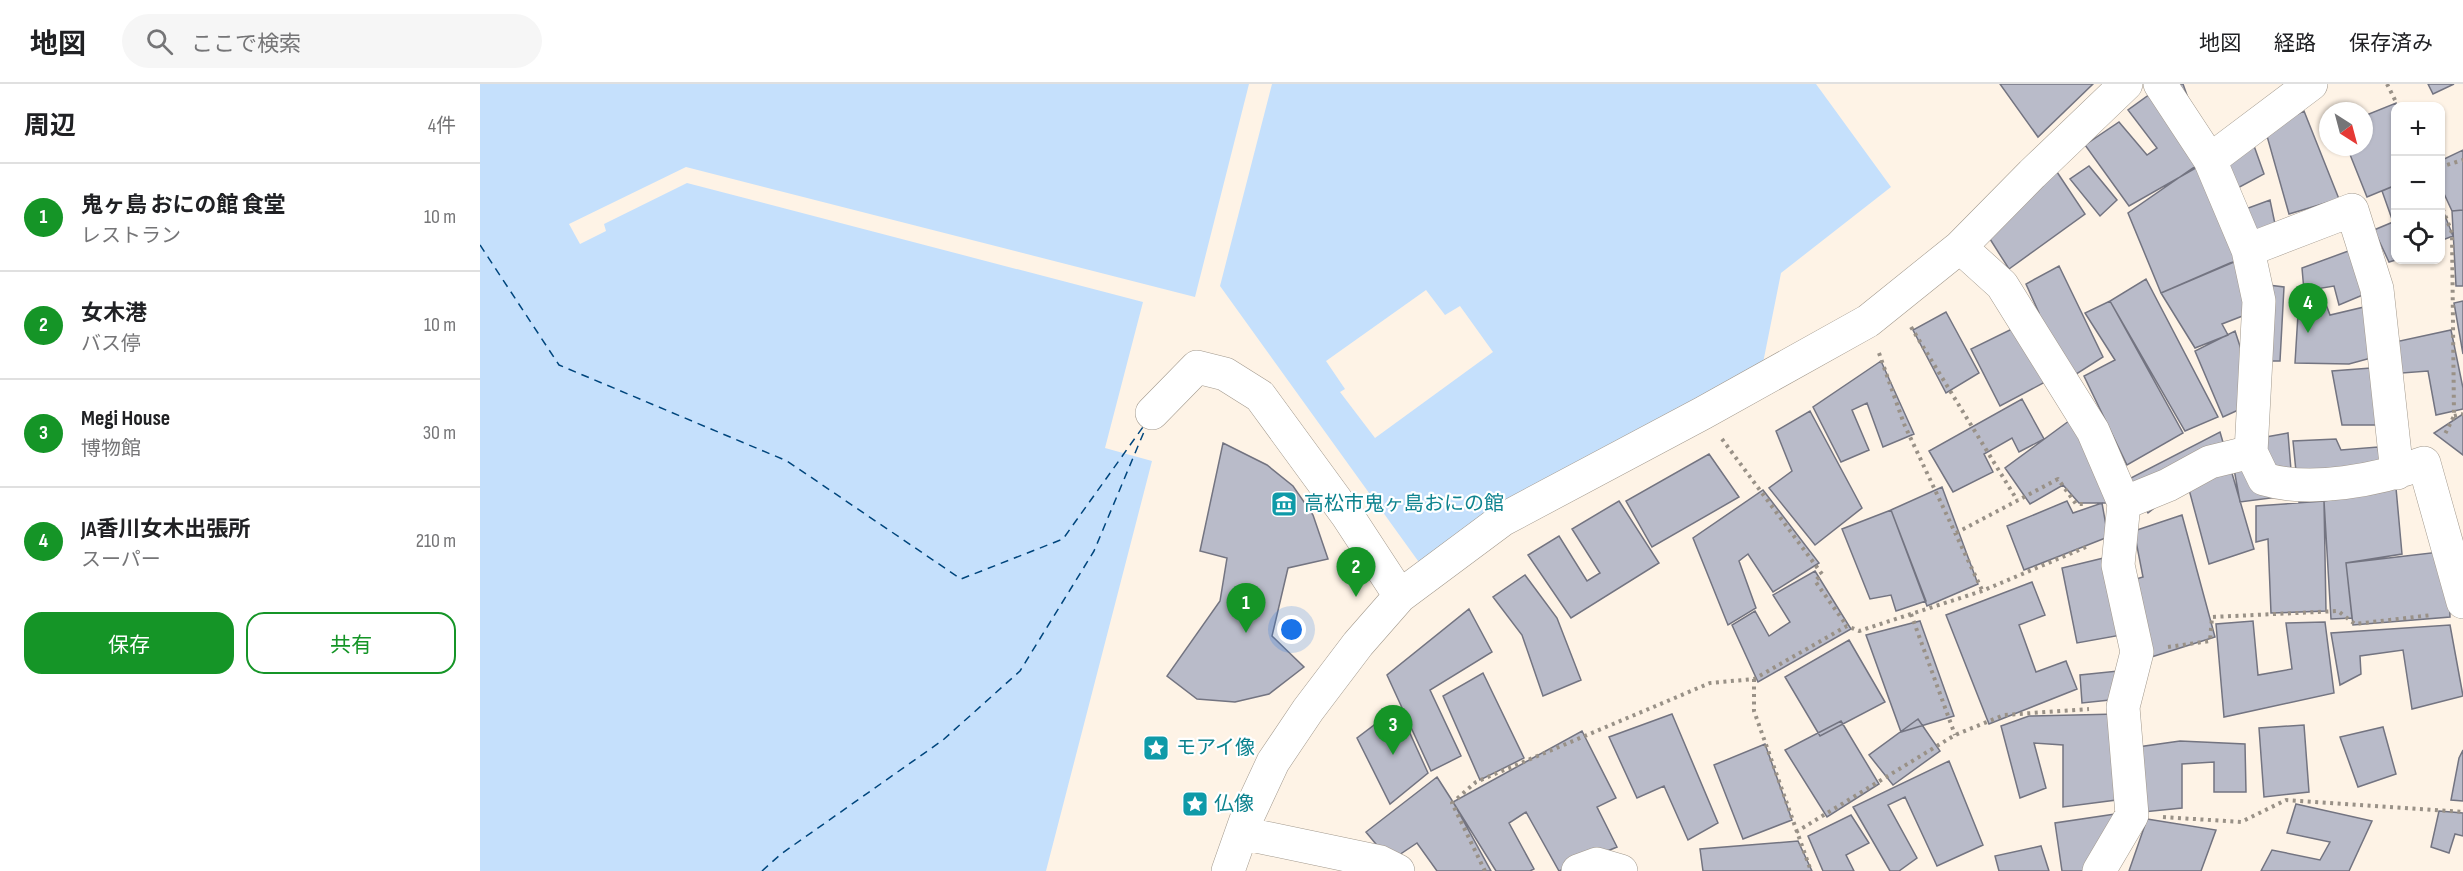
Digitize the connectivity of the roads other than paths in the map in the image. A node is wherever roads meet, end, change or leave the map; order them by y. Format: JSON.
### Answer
{"nodes":[{"id":1,"x":2127,"y":84,"type":"edge"},
{"id":2,"x":2160,"y":84,"type":"edge"},
{"id":3,"x":2311,"y":84,"type":"edge"},
{"id":4,"x":2210,"y":160,"type":"junction"},
{"id":5,"x":1960,"y":247,"type":"junction"},
{"id":6,"x":2248,"y":250,"type":"junction"},
{"id":7,"x":1152,"y":413,"type":"dead end"},
{"id":8,"x":2251,"y":452,"type":"junction"},
{"id":9,"x":2410,"y":468,"type":"junction"},
{"id":10,"x":2122,"y":518,"type":"junction"},
{"id":11,"x":1400,"y":596,"type":"junction"},
{"id":12,"x":2452,"y":608,"type":"edge"},
{"id":13,"x":1242,"y":833,"type":"junction"},
{"id":14,"x":1228,"y":871,"type":"edge"},
{"id":15,"x":1398,"y":871,"type":"edge"},
{"id":16,"x":1578,"y":871,"type":"edge"},
{"id":17,"x":1621,"y":871,"type":"edge"},
{"id":18,"x":2100,"y":871,"type":"edge"}],
"edges":[{"from":1,"to":5,"type":"street"},
{"from":2,"to":4,"type":"street"},
{"from":3,"to":4,"type":"street"},
{"from":4,"to":6,"type":"street"},
{"from":5,"to":10,"type":"street"},
{"from":5,"to":11,"type":"street"},
{"from":6,"to":8,"type":"street"},
{"from":6,"to":9,"type":"street"},
{"from":7,"to":11,"type":"street"},
{"from":8,"to":9,"type":"street"},
{"from":8,"to":10,"type":"street"},
{"from":9,"to":12,"type":"street"},
{"from":10,"to":18,"type":"street"},
{"from":11,"to":13,"type":"street"},
{"from":13,"to":14,"type":"street"},
{"from":13,"to":15,"type":"street"},
{"from":16,"to":17,"type":"street"}]}
